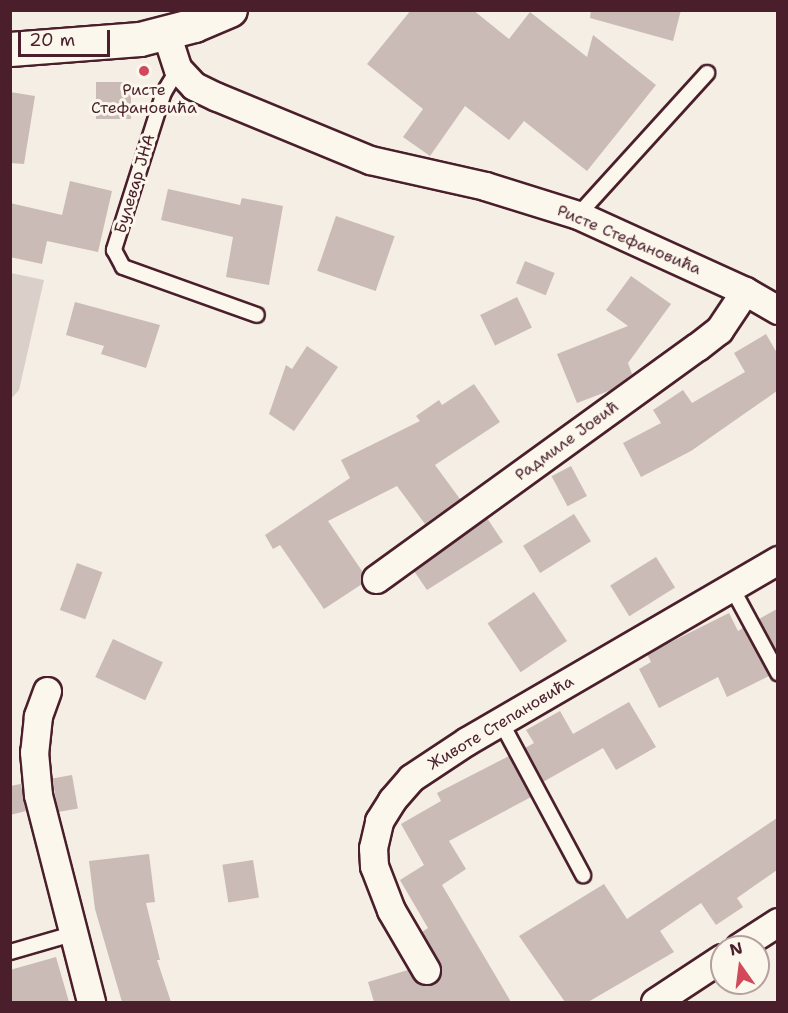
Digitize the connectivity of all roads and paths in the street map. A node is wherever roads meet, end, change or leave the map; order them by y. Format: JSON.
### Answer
{"nodes":[{"id":1,"x":230,"y":10,"type":"edge"},
{"id":2,"x":166,"y":33,"type":"junction"},
{"id":3,"x":10,"y":49,"type":"edge"},
{"id":4,"x":178,"y":69,"type":"junction"},
{"id":5,"x":707,"y":74,"type":"dead end"},
{"id":6,"x":578,"y":214,"type":"junction"},
{"id":7,"x":745,"y":291,"type":"junction"},
{"id":8,"x":777,"y":310,"type":"edge"},
{"id":9,"x":257,"y":315,"type":"dead end"},
{"id":10,"x":777,"y":560,"type":"edge"},
{"id":11,"x":376,"y":579,"type":"dead end"},
{"id":12,"x":732,"y":588,"type":"junction"},
{"id":13,"x":777,"y":673,"type":"edge"},
{"id":14,"x":47,"y":691,"type":"dead end"},
{"id":15,"x":501,"y":722,"type":"junction"},
{"id":16,"x":583,"y":875,"type":"dead end"},
{"id":17,"x":777,"y":922,"type":"edge"},
{"id":18,"x":72,"y":934,"type":"junction"},
{"id":19,"x":757,"y":935,"type":"edge"},
{"id":20,"x":10,"y":952,"type":"edge"},
{"id":21,"x":710,"y":966,"type":"edge"},
{"id":22,"x":426,"y":970,"type":"dead end"},
{"id":23,"x":91,"y":1002,"type":"edge"},
{"id":24,"x":655,"y":1002,"type":"edge"}],
"edges":[{"from":1,"to":2,"type":"main road"},
{"from":2,"to":3,"type":"main road"},
{"from":2,"to":4,"type":"street","name":"Ристе Стефановића"},
{"from":4,"to":6,"type":"street","name":"Ристе Стефановића"},
{"from":4,"to":9,"type":"lane","name":"Булевар ЈНА"},
{"from":5,"to":6,"type":"lane"},
{"from":6,"to":7,"type":"street","name":"Ристе Стефановића"},
{"from":7,"to":8,"type":"street","name":"Ристе Стефановића"},
{"from":7,"to":11,"type":"street","name":"Радмиле Јовић"},
{"from":10,"to":12,"type":"street","name":"Животе Степановића"},
{"from":12,"to":13,"type":"lane"},
{"from":12,"to":15,"type":"street","name":"Животе Степановића"},
{"from":14,"to":18,"type":"street"},
{"from":15,"to":16,"type":"lane"},
{"from":15,"to":22,"type":"street","name":"Животе Степановића"},
{"from":17,"to":19,"type":"street"},
{"from":18,"to":20,"type":"lane"},
{"from":18,"to":23,"type":"street"},
{"from":21,"to":24,"type":"street"}]}
